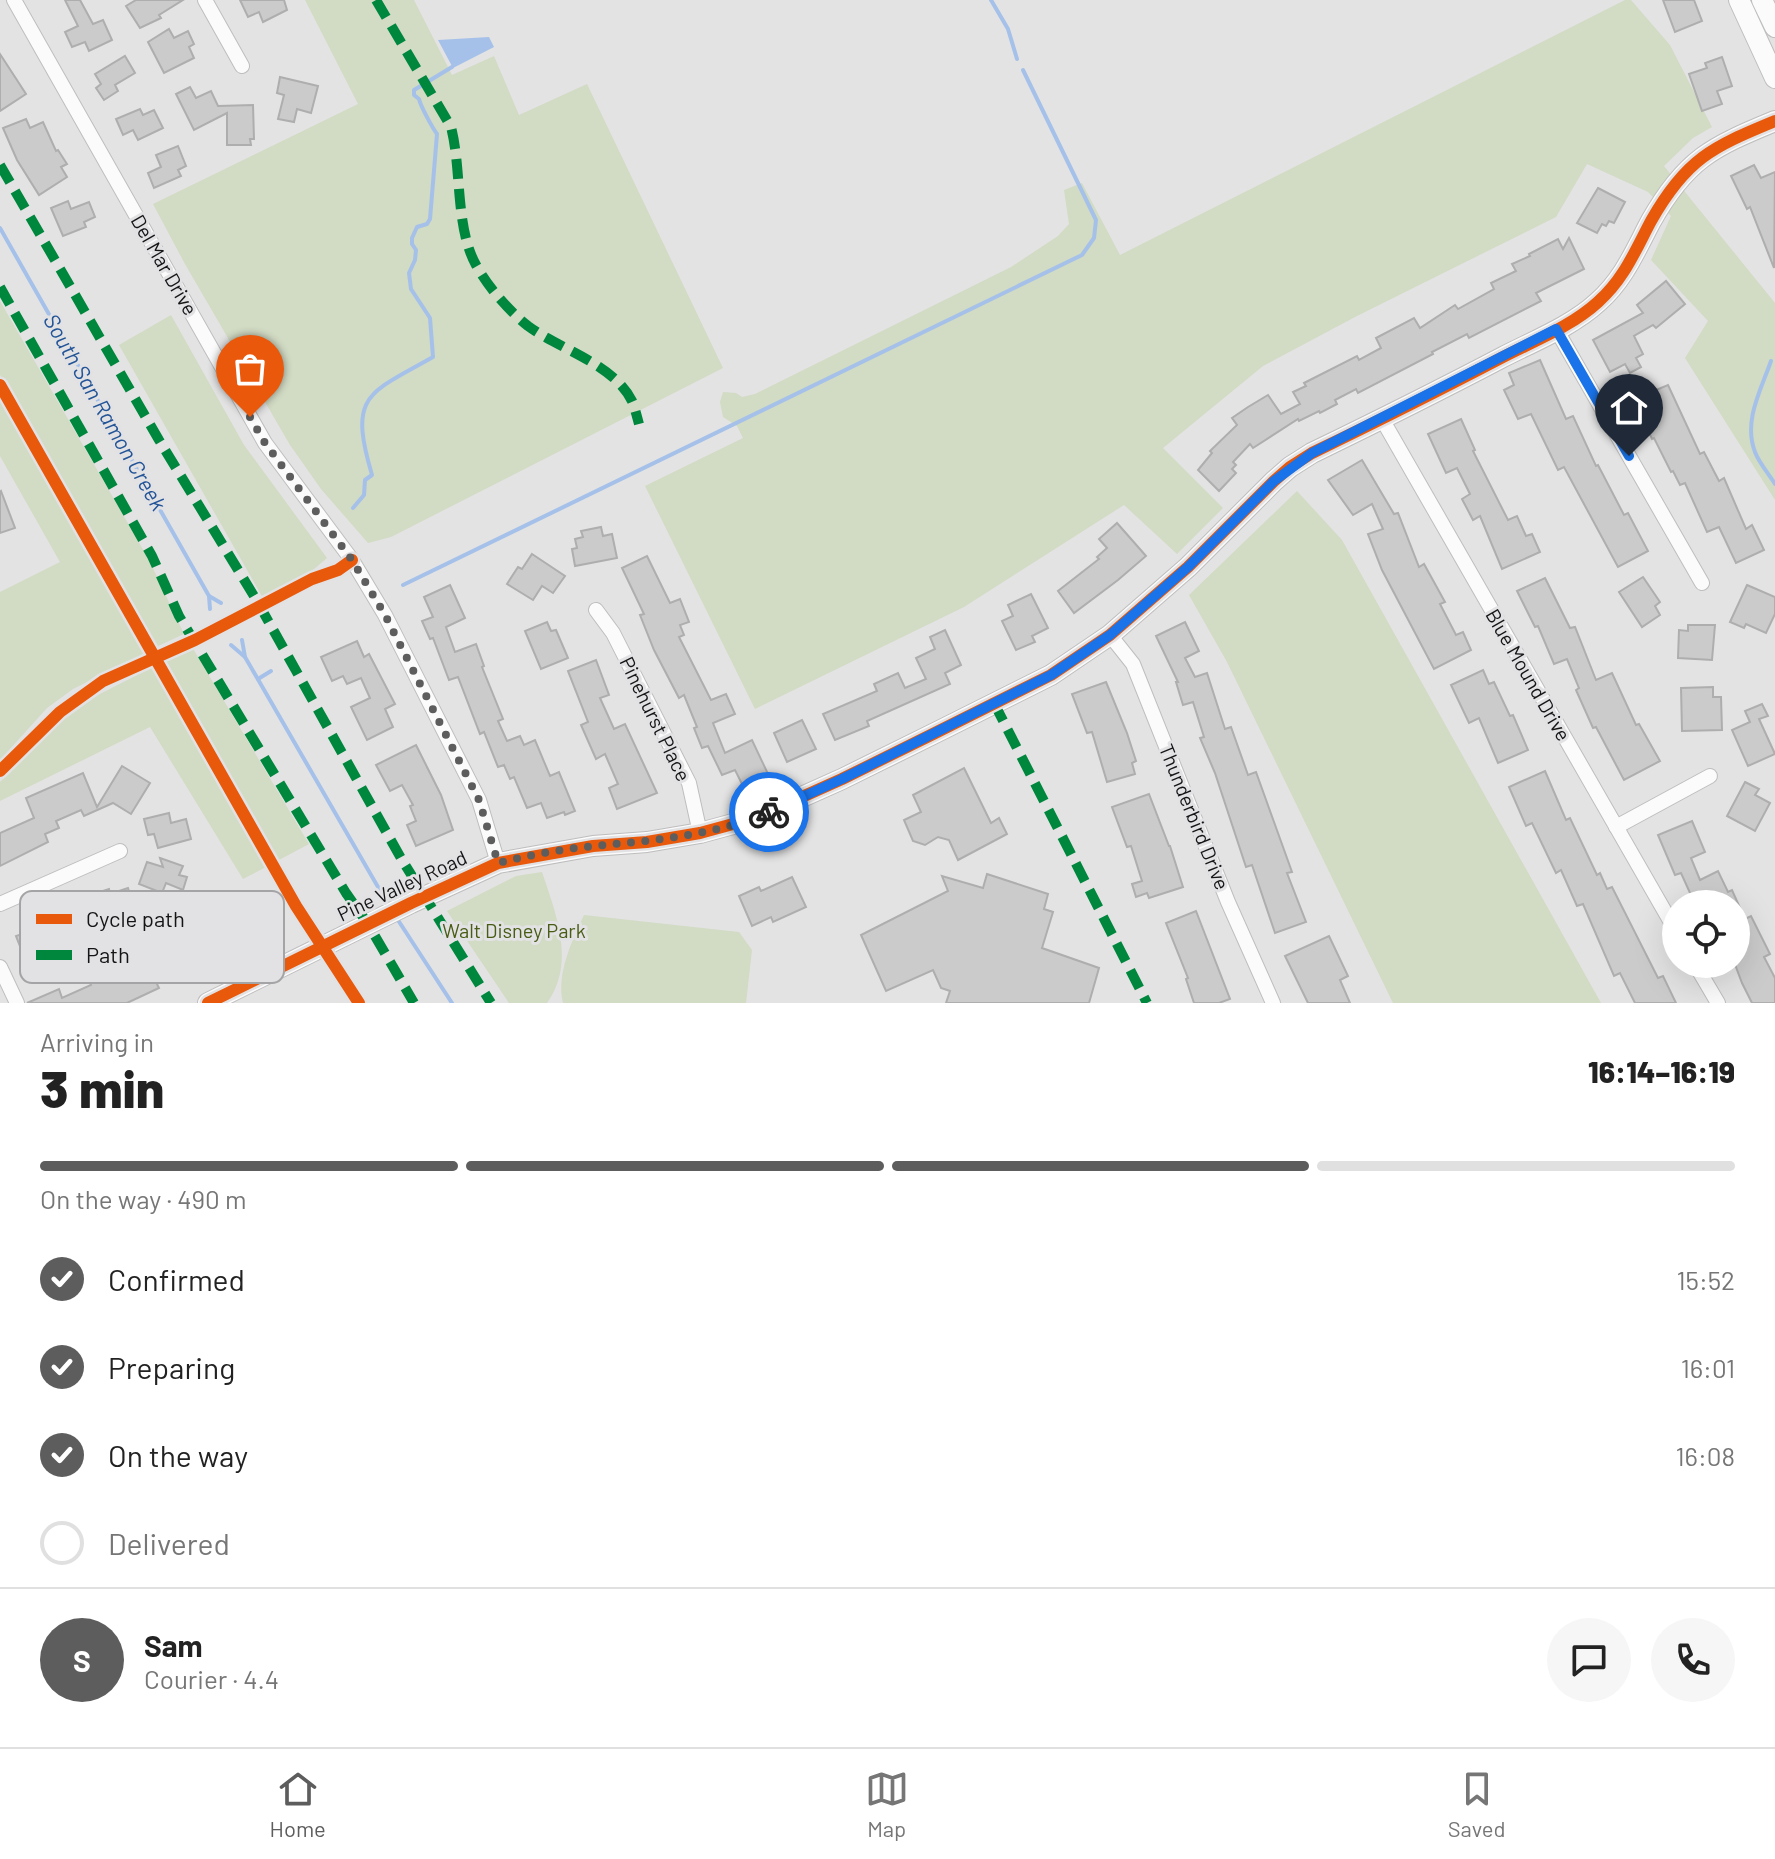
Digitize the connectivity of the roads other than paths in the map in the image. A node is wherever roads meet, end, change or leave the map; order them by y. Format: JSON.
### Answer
{"nodes":[{"id":1,"x":14,"y":0,"type":"edge"},
{"id":2,"x":205,"y":0,"type":"edge"},
{"id":3,"x":1739,"y":0,"type":"edge"},
{"id":4,"x":1762,"y":0,"type":"edge"},
{"id":5,"x":1775,"y":27,"type":"edge"},
{"id":6,"x":242,"y":66,"type":"dead end"},
{"id":7,"x":1775,"y":78,"type":"edge"},
{"id":8,"x":1775,"y":121,"type":"edge"},
{"id":9,"x":1556,"y":329,"type":"junction"},
{"id":10,"x":1382,"y":419,"type":"junction"},
{"id":11,"x":1702,"y":583,"type":"dead end"},
{"id":12,"x":596,"y":610,"type":"dead end"},
{"id":13,"x":1110,"y":635,"type":"junction"},
{"id":14,"x":1710,"y":776,"type":"dead end"},
{"id":15,"x":1616,"y":827,"type":"junction"},
{"id":16,"x":700,"y":833,"type":"junction"},
{"id":17,"x":120,"y":851,"type":"dead end"},
{"id":18,"x":498,"y":863,"type":"junction"},
{"id":19,"x":29,"y":891,"type":"edge"},
{"id":20,"x":20,"y":895,"type":"edge"},
{"id":21,"x":0,"y":904,"type":"edge"},
{"id":22,"x":1662,"y":907,"type":"edge"},
{"id":23,"x":284,"y":965,"type":"edge"},
{"id":24,"x":0,"y":967,"type":"edge"},
{"id":25,"x":1703,"y":978,"type":"edge"},
{"id":26,"x":248,"y":983,"type":"edge"},
{"id":27,"x":17,"y":1003,"type":"edge"},
{"id":28,"x":208,"y":1003,"type":"edge"},
{"id":29,"x":1273,"y":1003,"type":"edge"},
{"id":30,"x":1718,"y":1003,"type":"edge"}],
"edges":[{"from":1,"to":18,"type":"street","name":"Del Mar Drive"},
{"from":2,"to":6,"type":"street"},
{"from":3,"to":7,"type":"street"},
{"from":4,"to":5,"type":"street"},
{"from":8,"to":9,"type":"street","name":"Pine Valley Road"},
{"from":9,"to":10,"type":"street","name":"Pine Valley Road"},
{"from":9,"to":11,"type":"street"},
{"from":10,"to":13,"type":"street","name":"Pine Valley Road"},
{"from":10,"to":15,"type":"street","name":"Blue Mound Drive"},
{"from":12,"to":16,"type":"street","name":"Pinehurst Place"},
{"from":13,"to":16,"type":"street","name":"Pine Valley Road"},
{"from":13,"to":29,"type":"street","name":"Thunderbird Drive"},
{"from":14,"to":15,"type":"street"},
{"from":15,"to":22,"type":"street","name":"Blue Mound Drive"},
{"from":16,"to":18,"type":"street","name":"Pine Valley Road"},
{"from":17,"to":19,"type":"street"},
{"from":18,"to":23,"type":"street","name":"Pine Valley Road"},
{"from":20,"to":21,"type":"street"},
{"from":24,"to":27,"type":"street"},
{"from":25,"to":30,"type":"street"},
{"from":26,"to":28,"type":"street","name":"Pine Valley Road"}]}
